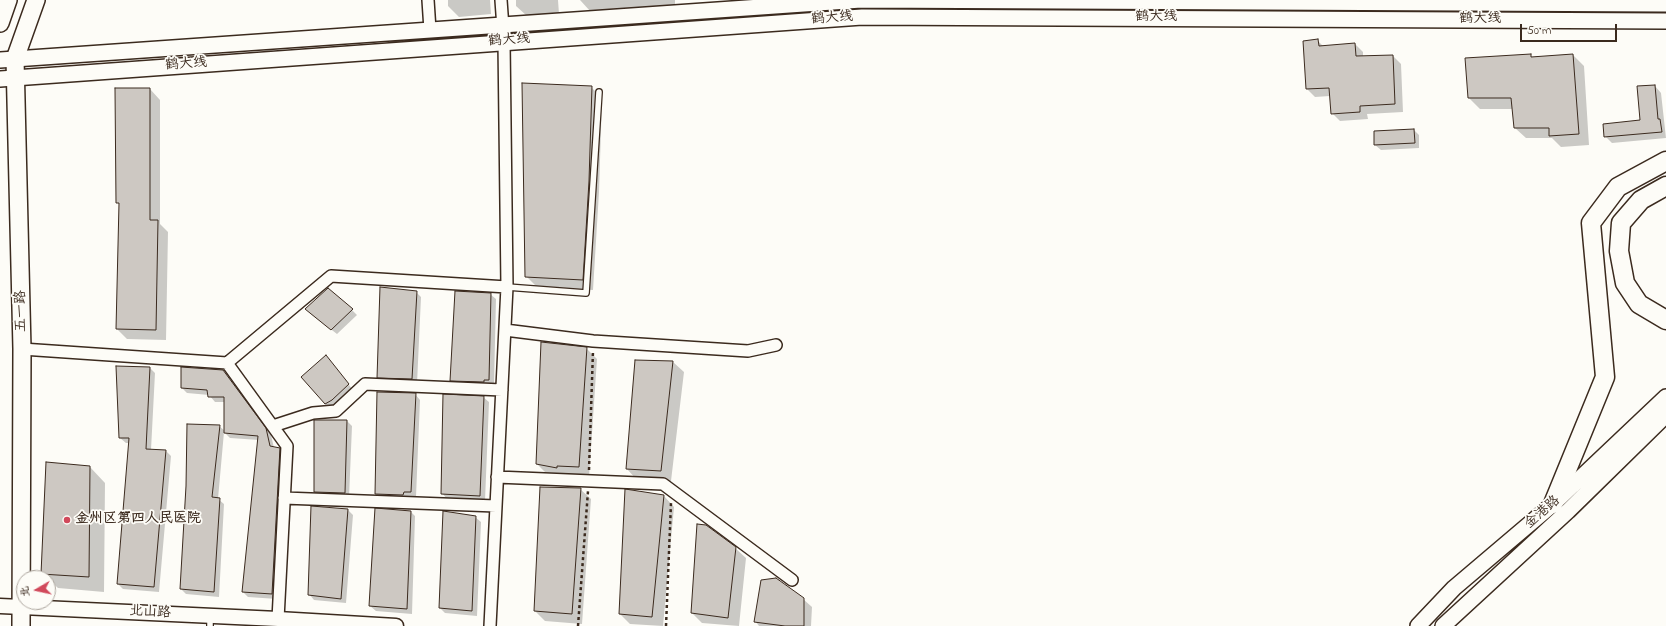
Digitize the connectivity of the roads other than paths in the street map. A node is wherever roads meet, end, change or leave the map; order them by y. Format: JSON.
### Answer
{"nodes":[{"id":1,"x":8,"y":0,"type":"edge"},
{"id":2,"x":36,"y":0,"type":"edge"},
{"id":3,"x":428,"y":0,"type":"edge"},
{"id":4,"x":501,"y":0,"type":"edge"},
{"id":5,"x":1358,"y":1,"type":"edge"},
{"id":6,"x":1666,"y":4,"type":"edge"},
{"id":7,"x":1358,"y":19,"type":"junction"},
{"id":8,"x":1666,"y":21,"type":"edge"},
{"id":9,"x":0,"y":23,"type":"edge"},
{"id":10,"x":503,"y":25,"type":"junction"},
{"id":11,"x":430,"y":30,"type":"junction"},
{"id":12,"x":504,"y":42,"type":"junction"},
{"id":13,"x":7,"y":60,"type":"edge"},
{"id":14,"x":8,"y":78,"type":"edge"},
{"id":15,"x":599,"y":92,"type":"dead end"},
{"id":16,"x":1666,"y":161,"type":"edge"},
{"id":17,"x":1666,"y":186,"type":"edge"},
{"id":18,"x":507,"y":286,"type":"junction"},
{"id":19,"x":1666,"y":320,"type":"edge"},
{"id":20,"x":505,"y":330,"type":"junction"},
{"id":21,"x":776,"y":345,"type":"dead end"},
{"id":22,"x":22,"y":349,"type":"junction"},
{"id":23,"x":227,"y":363,"type":"junction"},
{"id":24,"x":502,"y":390,"type":"junction"},
{"id":25,"x":1666,"y":397,"type":"edge"},
{"id":26,"x":1666,"y":416,"type":"edge"},
{"id":27,"x":273,"y":426,"type":"junction"},
{"id":28,"x":497,"y":477,"type":"junction"},
{"id":29,"x":284,"y":498,"type":"junction"},
{"id":30,"x":1554,"y":504,"type":"junction"},
{"id":31,"x":496,"y":506,"type":"junction"},
{"id":32,"x":21,"y":570,"type":"edge"},
{"id":33,"x":792,"y":580,"type":"dead end"},
{"id":34,"x":0,"y":606,"type":"edge"},
{"id":35,"x":16,"y":607,"type":"edge"},
{"id":36,"x":21,"y":610,"type":"edge"},
{"id":37,"x":56,"y":610,"type":"edge"},
{"id":38,"x":278,"y":618,"type":"junction"},
{"id":39,"x":210,"y":621,"type":"edge"},
{"id":40,"x":21,"y":626,"type":"edge"},
{"id":41,"x":396,"y":626,"type":"edge"},
{"id":42,"x":490,"y":626,"type":"edge"},
{"id":43,"x":1418,"y":626,"type":"edge"},
{"id":44,"x":1443,"y":626,"type":"edge"}],
"edges":[{"from":1,"to":9,"type":"main road"},
{"from":2,"to":13,"type":"main road","name":"五一路"},
{"from":3,"to":11,"type":"street"},
{"from":4,"to":10,"type":"street"},
{"from":5,"to":6,"type":"main road","name":"鹤大线"},
{"from":5,"to":7,"type":"street"},
{"from":5,"to":10,"type":"main road","name":"鹤大线"},
{"from":7,"to":8,"type":"main road","name":"鹤大线"},
{"from":7,"to":12,"type":"main road","name":"鹤大线"},
{"from":10,"to":11,"type":"main road","name":"鹤大线"},
{"from":10,"to":12,"type":"street"},
{"from":11,"to":13,"type":"main road","name":"鹤大线"},
{"from":12,"to":14,"type":"main road","name":"鹤大线"},
{"from":12,"to":18,"type":"street"},
{"from":13,"to":14,"type":"main road","name":"五一路"},
{"from":14,"to":22,"type":"main road","name":"五一路"},
{"from":15,"to":18,"type":"lane"},
{"from":16,"to":30,"type":"highway"},
{"from":17,"to":19,"type":"highway"},
{"from":18,"to":20,"type":"street"},
{"from":18,"to":23,"type":"street"},
{"from":20,"to":21,"type":"street"},
{"from":20,"to":24,"type":"street"},
{"from":22,"to":23,"type":"street"},
{"from":22,"to":32,"type":"main road","name":"五一路"},
{"from":23,"to":27,"type":"street"},
{"from":24,"to":27,"type":"street"},
{"from":24,"to":28,"type":"street"},
{"from":25,"to":30,"type":"main road","name":"金港路"},
{"from":26,"to":44,"type":"main road","name":"金港路"},
{"from":27,"to":29,"type":"street"},
{"from":28,"to":31,"type":"street"},
{"from":28,"to":33,"type":"street"},
{"from":29,"to":31,"type":"street"},
{"from":29,"to":38,"type":"street"},
{"from":30,"to":43,"type":"main road","name":"金港路"},
{"from":31,"to":42,"type":"street"},
{"from":34,"to":35,"type":"street","name":"北山路"},
{"from":36,"to":40,"type":"main road","name":"五一路"},
{"from":37,"to":39,"type":"street","name":"北山路"},
{"from":38,"to":39,"type":"street","name":"北山路"},
{"from":38,"to":41,"type":"street","name":"北山路"}]}
